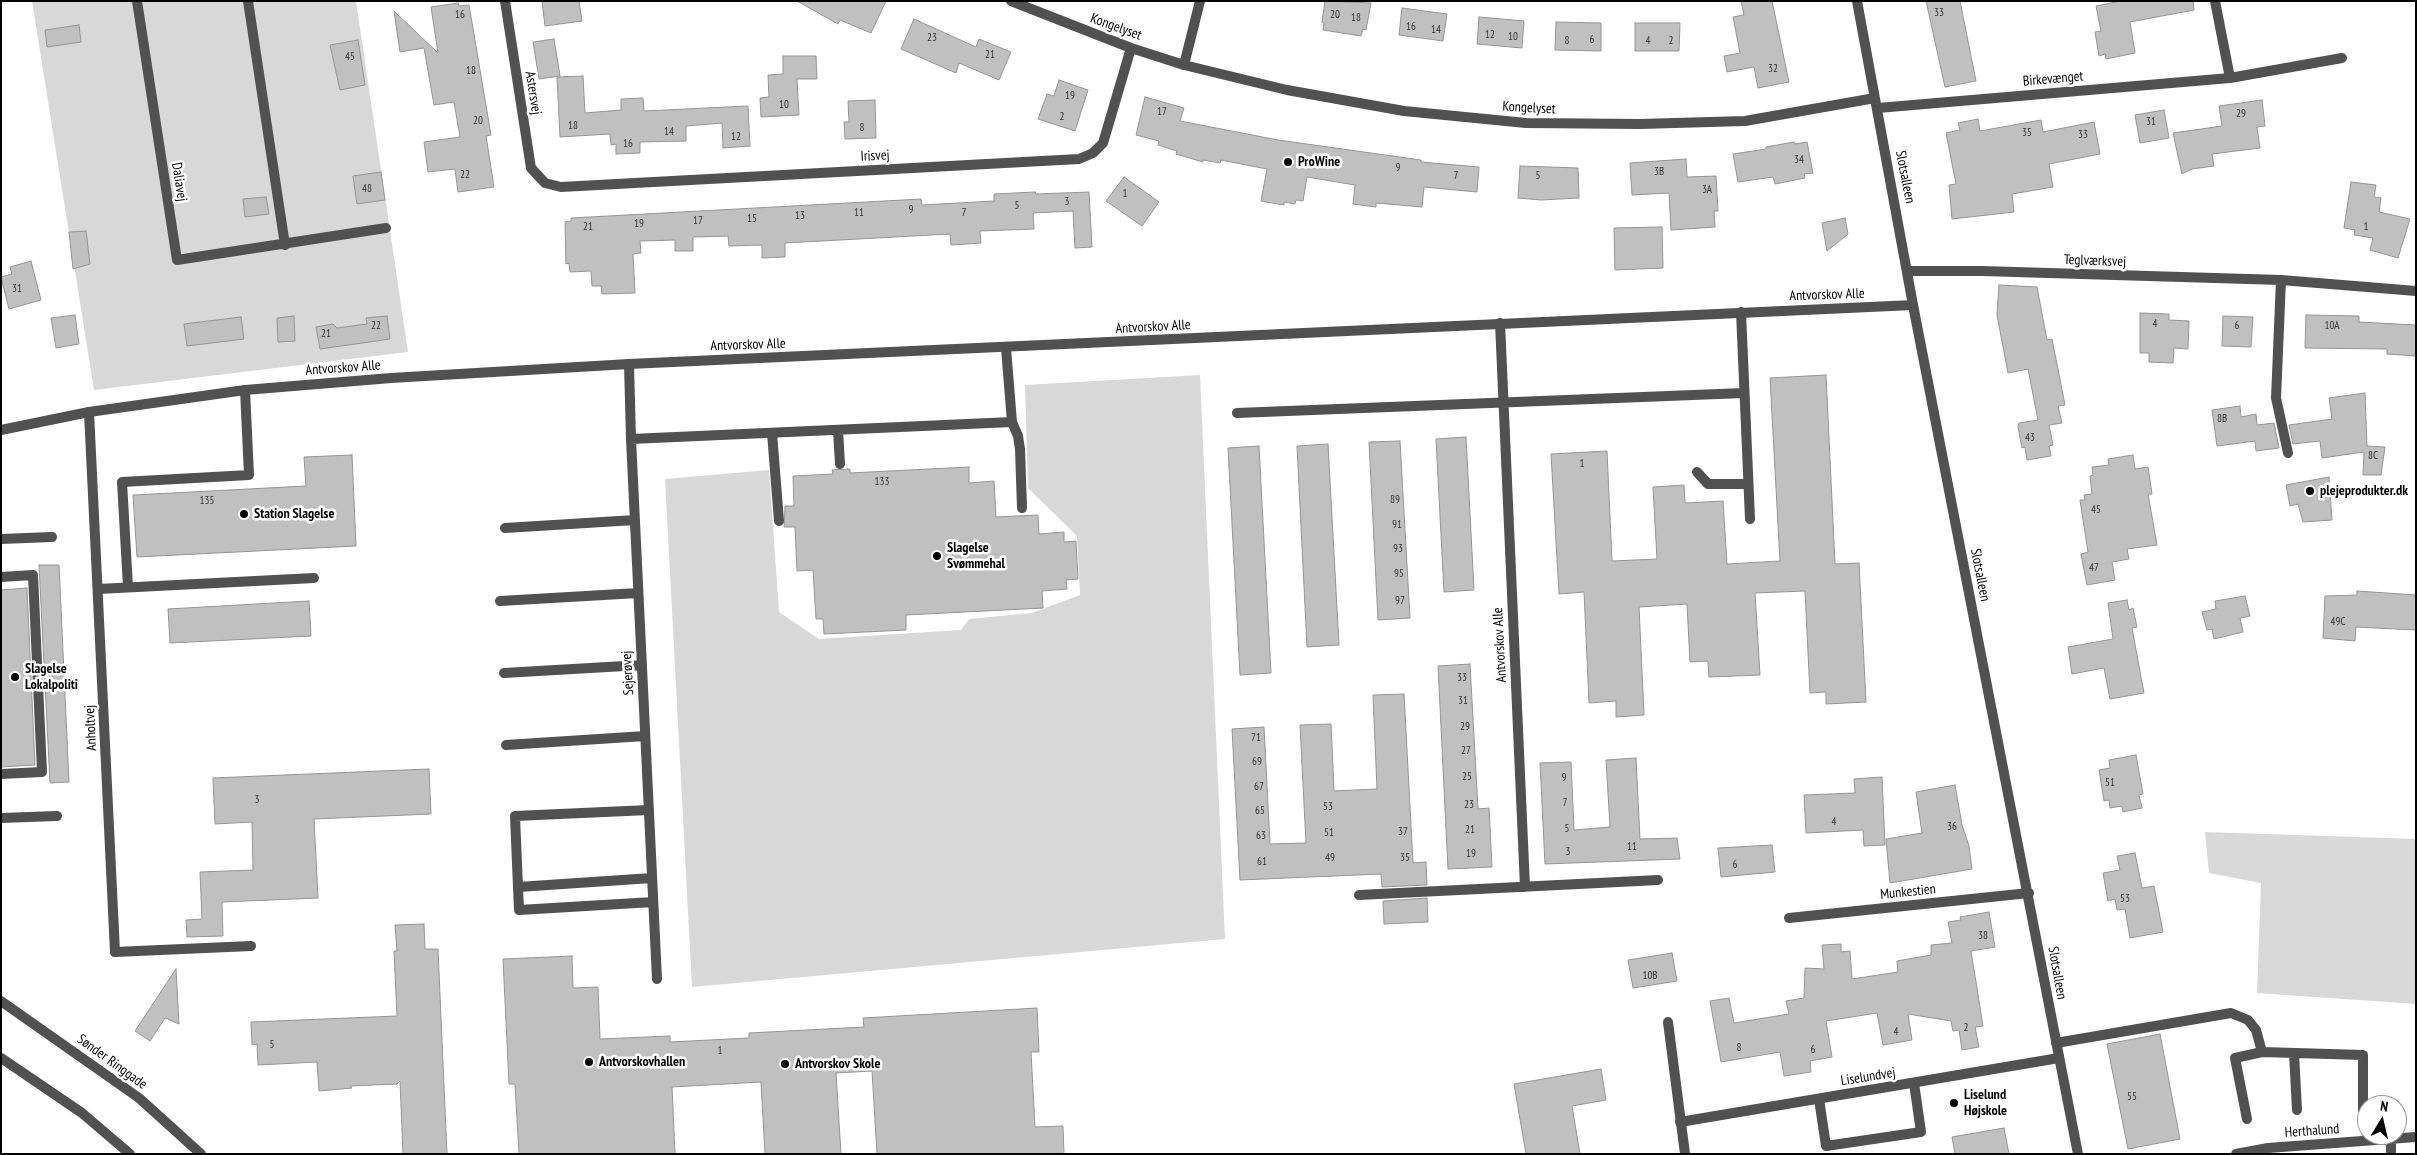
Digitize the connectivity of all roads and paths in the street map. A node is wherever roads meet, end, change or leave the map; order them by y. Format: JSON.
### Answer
{"nodes":[{"id":1,"x":137,"y":1,"type":"edge"},
{"id":2,"x":248,"y":1,"type":"edge"},
{"id":3,"x":506,"y":1,"type":"edge"},
{"id":4,"x":1010,"y":1,"type":"edge"},
{"id":5,"x":1200,"y":1,"type":"edge"},
{"id":6,"x":1857,"y":1,"type":"edge"},
{"id":7,"x":2214,"y":1,"type":"edge"},
{"id":8,"x":1131,"y":48,"type":"junction"},
{"id":9,"x":2342,"y":58,"type":"dead end"},
{"id":10,"x":1184,"y":65,"type":"junction"},
{"id":11,"x":2230,"y":78,"type":"junction"},
{"id":12,"x":1876,"y":103,"type":"junction"},
{"id":13,"x":545,"y":183,"type":"joint"},
{"id":14,"x":386,"y":228,"type":"dead end"},
{"id":15,"x":285,"y":245,"type":"junction"},
{"id":16,"x":1908,"y":270,"type":"junction"},
{"id":17,"x":2281,"y":280,"type":"junction"},
{"id":18,"x":2416,"y":291,"type":"edge"},
{"id":19,"x":1913,"y":305,"type":"junction"},
{"id":20,"x":1741,"y":312,"type":"junction"},
{"id":21,"x":1500,"y":323,"type":"junction"},
{"id":22,"x":1006,"y":348,"type":"junction"},
{"id":23,"x":629,"y":364,"type":"junction"},
{"id":24,"x":245,"y":390,"type":"junction"},
{"id":25,"x":1744,"y":392,"type":"junction"},
{"id":26,"x":1503,"y":402,"type":"junction"},
{"id":27,"x":90,"y":412,"type":"junction"},
{"id":28,"x":1238,"y":413,"type":"dead end"},
{"id":29,"x":1012,"y":422,"type":"junction"},
{"id":30,"x":1,"y":430,"type":"edge"},
{"id":31,"x":838,"y":430,"type":"junction"},
{"id":32,"x":772,"y":433,"type":"junction"},
{"id":33,"x":631,"y":439,"type":"junction"},
{"id":34,"x":2288,"y":453,"type":"dead end"},
{"id":35,"x":840,"y":464,"type":"dead end"},
{"id":36,"x":1697,"y":472,"type":"dead end"},
{"id":37,"x":1748,"y":484,"type":"junction"},
{"id":38,"x":1022,"y":508,"type":"dead end"},
{"id":39,"x":1750,"y":519,"type":"dead end"},
{"id":40,"x":634,"y":520,"type":"junction"},
{"id":41,"x":778,"y":521,"type":"dead end"},
{"id":42,"x":505,"y":528,"type":"dead end"},
{"id":43,"x":52,"y":537,"type":"dead end"},
{"id":44,"x":1,"y":539,"type":"edge"},
{"id":45,"x":1,"y":577,"type":"edge"},
{"id":46,"x":314,"y":578,"type":"dead end"},
{"id":47,"x":128,"y":587,"type":"junction"},
{"id":48,"x":98,"y":589,"type":"junction"},
{"id":49,"x":638,"y":593,"type":"junction"},
{"id":50,"x":500,"y":601,"type":"dead end"},
{"id":51,"x":642,"y":665,"type":"junction"},
{"id":52,"x":504,"y":673,"type":"dead end"},
{"id":53,"x":645,"y":736,"type":"junction"},
{"id":54,"x":506,"y":745,"type":"dead end"},
{"id":55,"x":1,"y":774,"type":"edge"},
{"id":56,"x":649,"y":810,"type":"junction"},
{"id":57,"x":56,"y":816,"type":"dead end"},
{"id":58,"x":1,"y":818,"type":"edge"},
{"id":59,"x":652,"y":878,"type":"junction"},
{"id":60,"x":1658,"y":880,"type":"dead end"},
{"id":61,"x":1526,"y":886,"type":"junction"},
{"id":62,"x":518,"y":887,"type":"junction"},
{"id":63,"x":2029,"y":893,"type":"junction"},
{"id":64,"x":1359,"y":895,"type":"dead end"},
{"id":65,"x":653,"y":902,"type":"junction"},
{"id":66,"x":1789,"y":918,"type":"dead end"},
{"id":67,"x":251,"y":946,"type":"dead end"},
{"id":68,"x":657,"y":980,"type":"dead end"},
{"id":69,"x":1,"y":1001,"type":"edge"},
{"id":70,"x":1668,"y":1022,"type":"dead end"},
{"id":71,"x":2056,"y":1044,"type":"junction"},
{"id":72,"x":2262,"y":1052,"type":"junction"},
{"id":73,"x":2294,"y":1053,"type":"junction"},
{"id":74,"x":1,"y":1058,"type":"edge"},
{"id":75,"x":2059,"y":1058,"type":"junction"},
{"id":76,"x":1914,"y":1083,"type":"junction"},
{"id":77,"x":2363,"y":1095,"type":"edge"},
{"id":78,"x":1819,"y":1099,"type":"junction"},
{"id":79,"x":2298,"y":1110,"type":"dead end"},
{"id":80,"x":2247,"y":1119,"type":"dead end"},
{"id":81,"x":1680,"y":1122,"type":"junction"},
{"id":82,"x":2357,"y":1141,"type":"edge"},
{"id":83,"x":130,"y":1154,"type":"edge"},
{"id":84,"x":201,"y":1154,"type":"edge"},
{"id":85,"x":1685,"y":1154,"type":"edge"},
{"id":86,"x":2078,"y":1154,"type":"edge"},
{"id":87,"x":2236,"y":1154,"type":"edge"}],
"edges":[{"from":1,"to":15,"type":"street","name":"Daliavej"},
{"from":2,"to":15,"type":"street"},
{"from":3,"to":13,"type":"street","name":"Astersvej"},
{"from":4,"to":8,"type":"street","name":"Kongelyset"},
{"from":5,"to":10,"type":"street"},
{"from":6,"to":12,"type":"street","name":"Slotsalleen"},
{"from":7,"to":11,"type":"street"},
{"from":8,"to":10,"type":"street","name":"Kongelyset"},
{"from":8,"to":13,"type":"street","name":"Irisvej"},
{"from":9,"to":11,"type":"street","name":"Birkevænget"},
{"from":10,"to":12,"type":"street","name":"Kongelyset"},
{"from":11,"to":12,"type":"street","name":"Birkevænget"},
{"from":12,"to":16,"type":"street","name":"Slotsalleen"},
{"from":14,"to":15,"type":"street","name":"Daliavej"},
{"from":16,"to":17,"type":"street","name":"Teglværksvej"},
{"from":16,"to":19,"type":"street","name":"Slotsalleen"},
{"from":17,"to":18,"type":"street","name":"Teglværksvej"},
{"from":17,"to":34,"type":"street"},
{"from":19,"to":20,"type":"street","name":"Antvorskov Alle"},
{"from":19,"to":63,"type":"street","name":"Slotsalleen"},
{"from":20,"to":21,"type":"street","name":"Antvorskov Alle"},
{"from":20,"to":25,"type":"street"},
{"from":21,"to":22,"type":"street","name":"Antvorskov Alle"},
{"from":21,"to":26,"type":"street","name":"Antvorskov Alle"},
{"from":22,"to":23,"type":"street","name":"Antvorskov Alle"},
{"from":22,"to":29,"type":"street"},
{"from":23,"to":24,"type":"street","name":"Antvorskov Alle"},
{"from":23,"to":33,"type":"street","name":"Sejerøvej"},
{"from":24,"to":27,"type":"street","name":"Antvorskov Alle"},
{"from":24,"to":47,"type":"street"},
{"from":25,"to":26,"type":"street"},
{"from":25,"to":37,"type":"street"},
{"from":26,"to":28,"type":"street"},
{"from":26,"to":61,"type":"street","name":"Antvorskov Alle"},
{"from":27,"to":30,"type":"street","name":"Antvorskov Alle"},
{"from":27,"to":48,"type":"street","name":"Anholtvej"},
{"from":29,"to":31,"type":"street"},
{"from":29,"to":38,"type":"street"},
{"from":31,"to":32,"type":"street"},
{"from":31,"to":35,"type":"street"},
{"from":32,"to":33,"type":"street"},
{"from":32,"to":41,"type":"street"},
{"from":33,"to":40,"type":"street","name":"Sejerøvej"},
{"from":36,"to":37,"type":"street"},
{"from":37,"to":39,"type":"street"},
{"from":40,"to":42,"type":"street"},
{"from":40,"to":49,"type":"street","name":"Sejerøvej"},
{"from":43,"to":44,"type":"street"},
{"from":45,"to":55,"type":"street"},
{"from":46,"to":47,"type":"street"},
{"from":47,"to":48,"type":"street"},
{"from":48,"to":67,"type":"street","name":"Anholtvej"},
{"from":49,"to":50,"type":"street"},
{"from":49,"to":51,"type":"street","name":"Sejerøvej"},
{"from":51,"to":52,"type":"street"},
{"from":51,"to":53,"type":"street","name":"Sejerøvej"},
{"from":53,"to":54,"type":"street"},
{"from":53,"to":56,"type":"street","name":"Sejerøvej"},
{"from":56,"to":59,"type":"street","name":"Sejerøvej"},
{"from":56,"to":62,"type":"street"},
{"from":57,"to":58,"type":"street"},
{"from":59,"to":62,"type":"street"},
{"from":59,"to":65,"type":"street","name":"Sejerøvej"},
{"from":60,"to":61,"type":"street"},
{"from":61,"to":64,"type":"street"},
{"from":62,"to":65,"type":"street"},
{"from":63,"to":66,"type":"street","name":"Munkestien"},
{"from":63,"to":71,"type":"street","name":"Slotsalleen"},
{"from":65,"to":68,"type":"street","name":"Sejerøvej"},
{"from":69,"to":84,"type":"street","name":"Sønder Ringgade"},
{"from":70,"to":81,"type":"street"},
{"from":71,"to":72,"type":"street"},
{"from":71,"to":75,"type":"street","name":"Slotsalleen"},
{"from":72,"to":73,"type":"street"},
{"from":72,"to":80,"type":"street"},
{"from":73,"to":77,"type":"street"},
{"from":73,"to":79,"type":"street"},
{"from":74,"to":83,"type":"street"},
{"from":75,"to":76,"type":"street","name":"Liselundvej"},
{"from":75,"to":86,"type":"street","name":"Slotsalleen"},
{"from":76,"to":78,"type":"street","name":"Liselundvej"},
{"from":76,"to":78,"type":"street"},
{"from":78,"to":81,"type":"street","name":"Liselundvej"},
{"from":81,"to":85,"type":"street"},
{"from":82,"to":87,"type":"street","name":"Herthalund"}]}
